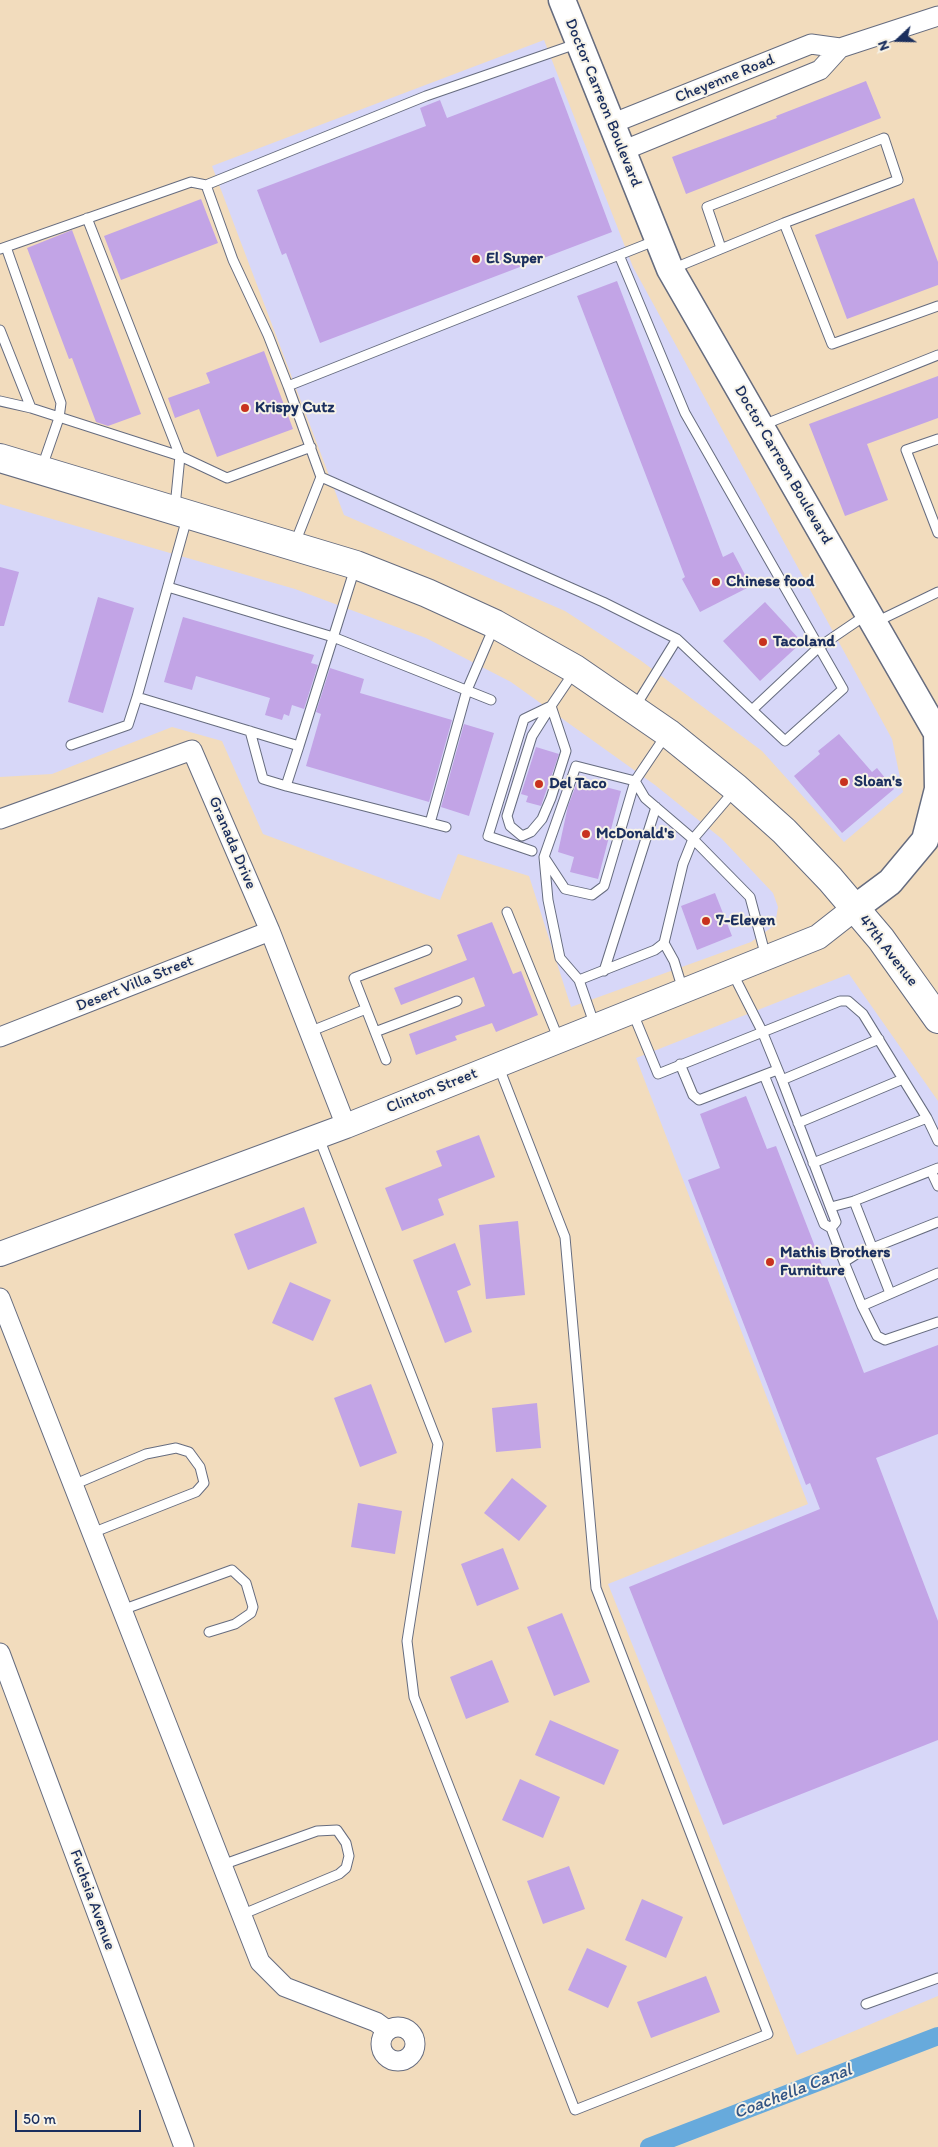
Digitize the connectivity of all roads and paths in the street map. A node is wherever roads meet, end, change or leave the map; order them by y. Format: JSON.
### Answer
{"nodes":[{"id":1,"x":562,"y":0,"type":"edge"},
{"id":2,"x":938,"y":16,"type":"edge"},
{"id":3,"x":579,"y":43,"type":"junction"},
{"id":4,"x":840,"y":48,"type":"junction"},
{"id":5,"x":612,"y":124,"type":"junction"},
{"id":6,"x":622,"y":151,"type":"junction"},
{"id":7,"x":206,"y":185,"type":"junction"},
{"id":8,"x":87,"y":218,"type":"junction"},
{"id":9,"x":784,"y":223,"type":"junction"},
{"id":10,"x":658,"y":240,"type":"junction"},
{"id":11,"x":3,"y":248,"type":"edge"},
{"id":12,"x":721,"y":248,"type":"junction"},
{"id":13,"x":619,"y":255,"type":"junction"},
{"id":14,"x":670,"y":269,"type":"junction"},
{"id":15,"x":938,"y":306,"type":"edge"},
{"id":16,"x":0,"y":330,"type":"edge"},
{"id":17,"x":938,"y":355,"type":"edge"},
{"id":18,"x":288,"y":386,"type":"junction"},
{"id":19,"x":0,"y":401,"type":"edge"},
{"id":20,"x":31,"y":408,"type":"junction"},
{"id":21,"x":59,"y":418,"type":"junction"},
{"id":22,"x":760,"y":426,"type":"junction"},
{"id":23,"x":938,"y":439,"type":"edge"},
{"id":24,"x":311,"y":447,"type":"junction"},
{"id":25,"x":180,"y":456,"type":"junction"},
{"id":26,"x":0,"y":458,"type":"edge"},
{"id":27,"x":41,"y":470,"type":"junction"},
{"id":28,"x":321,"y":477,"type":"junction"},
{"id":29,"x":182,"y":512,"type":"junction"},
{"id":30,"x":938,"y":533,"type":"edge"},
{"id":31,"x":294,"y":546,"type":"junction"},
{"id":32,"x":356,"y":565,"type":"junction"},
{"id":33,"x":168,"y":587,"type":"junction"},
{"id":34,"x":938,"y":592,"type":"edge"},
{"id":35,"x":871,"y":618,"type":"junction"},
{"id":36,"x":495,"y":624,"type":"junction"},
{"id":37,"x":333,"y":637,"type":"junction"},
{"id":38,"x":677,"y":639,"type":"junction"},
{"id":39,"x":818,"y":647,"type":"junction"},
{"id":40,"x":575,"y":670,"type":"junction"},
{"id":41,"x":467,"y":690,"type":"junction"},
{"id":42,"x":137,"y":697,"type":"junction"},
{"id":43,"x":492,"y":700,"type":"dead end"},
{"id":44,"x":551,"y":706,"type":"junction"},
{"id":45,"x":633,"y":709,"type":"junction"},
{"id":46,"x":752,"y":710,"type":"junction"},
{"id":47,"x":250,"y":732,"type":"junction"},
{"id":48,"x":668,"y":733,"type":"junction"},
{"id":49,"x":71,"y":745,"type":"dead end"},
{"id":50,"x":298,"y":746,"type":"junction"},
{"id":51,"x":635,"y":781,"type":"junction"},
{"id":52,"x":286,"y":786,"type":"junction"},
{"id":53,"x":736,"y":788,"type":"junction"},
{"id":54,"x":656,"y":808,"type":"junction"},
{"id":55,"x":0,"y":819,"type":"edge"},
{"id":56,"x":430,"y":823,"type":"junction"},
{"id":57,"x":446,"y":827,"type":"dead end"},
{"id":58,"x":693,"y":838,"type":"junction"},
{"id":59,"x":532,"y":851,"type":"dead end"},
{"id":60,"x":544,"y":857,"type":"junction"},
{"id":61,"x":855,"y":908,"type":"junction"},
{"id":62,"x":507,"y":912,"type":"dead end"},
{"id":63,"x":270,"y":931,"type":"junction"},
{"id":64,"x":664,"y":943,"type":"junction"},
{"id":65,"x":427,"y":950,"type":"dead end"},
{"id":66,"x":766,"y":957,"type":"junction"},
{"id":67,"x":604,"y":971,"type":"junction"},
{"id":68,"x":731,"y":971,"type":"junction"},
{"id":69,"x":579,"y":980,"type":"junction"},
{"id":70,"x":683,"y":991,"type":"junction"},
{"id":71,"x":457,"y":1001,"type":"dead end"},
{"id":72,"x":366,"y":1009,"type":"junction"},
{"id":73,"x":632,"y":1011,"type":"junction"},
{"id":74,"x":938,"y":1019,"type":"edge"},
{"id":75,"x":595,"y":1026,"type":"junction"},
{"id":76,"x":762,"y":1030,"type":"junction"},
{"id":77,"x":309,"y":1032,"type":"junction"},
{"id":78,"x":375,"y":1032,"type":"junction"},
{"id":79,"x":0,"y":1038,"type":"edge"},
{"id":80,"x":879,"y":1039,"type":"junction"},
{"id":81,"x":559,"y":1040,"type":"junction"},
{"id":82,"x":386,"y":1060,"type":"dead end"},
{"id":83,"x":680,"y":1064,"type":"junction"},
{"id":84,"x":498,"y":1065,"type":"junction"},
{"id":85,"x":778,"y":1070,"type":"junction"},
{"id":86,"x":764,"y":1075,"type":"junction"},
{"id":87,"x":903,"y":1079,"type":"junction"},
{"id":88,"x":782,"y":1080,"type":"junction"},
{"id":89,"x":927,"y":1118,"type":"junction"},
{"id":90,"x":798,"y":1123,"type":"junction"},
{"id":91,"x":346,"y":1126,"type":"junction"},
{"id":92,"x":319,"y":1136,"type":"junction"},
{"id":93,"x":938,"y":1141,"type":"edge"},
{"id":94,"x":814,"y":1163,"type":"junction"},
{"id":95,"x":934,"y":1170,"type":"edge"},
{"id":96,"x":938,"y":1186,"type":"edge"},
{"id":97,"x":854,"y":1201,"type":"junction"},
{"id":98,"x":830,"y":1207,"type":"junction"},
{"id":99,"x":938,"y":1222,"type":"edge"},
{"id":100,"x":831,"y":1228,"type":"junction"},
{"id":101,"x":873,"y":1248,"type":"junction"},
{"id":102,"x":0,"y":1254,"type":"edge"},
{"id":103,"x":844,"y":1262,"type":"junction"},
{"id":104,"x":938,"y":1273,"type":"edge"},
{"id":105,"x":890,"y":1293,"type":"junction"},
{"id":106,"x":0,"y":1298,"type":"edge"},
{"id":107,"x":862,"y":1306,"type":"junction"},
{"id":108,"x":938,"y":1322,"type":"edge"},
{"id":109,"x":73,"y":1485,"type":"junction"},
{"id":110,"x":92,"y":1533,"type":"junction"},
{"id":111,"x":122,"y":1610,"type":"junction"},
{"id":112,"x":209,"y":1632,"type":"dead end"},
{"id":113,"x":0,"y":1653,"type":"edge"},
{"id":114,"x":222,"y":1865,"type":"junction"},
{"id":115,"x":241,"y":1915,"type":"junction"},
{"id":116,"x":938,"y":1978,"type":"edge"},
{"id":117,"x":866,"y":2004,"type":"dead end"},
{"id":118,"x":387,"y":2030,"type":"dead end"},
{"id":119,"x":184,"y":2147,"type":"edge"}],
"edges":[{"from":1,"to":3,"type":"main road","name":"Doctor Carreon Boulevard"},
{"from":2,"to":4,"type":"street","name":"Cheyenne Road"},
{"from":3,"to":5,"type":"main road","name":"Doctor Carreon Boulevard"},
{"from":3,"to":7,"type":"lane"},
{"from":4,"to":5,"type":"street","name":"Cheyenne Road"},
{"from":4,"to":6,"type":"street","name":"Cheyenne Road"},
{"from":5,"to":6,"type":"main road","name":"Doctor Carreon Boulevard"},
{"from":6,"to":10,"type":"main road","name":"Doctor Carreon Boulevard"},
{"from":7,"to":8,"type":"lane"},
{"from":7,"to":18,"type":"lane"},
{"from":8,"to":11,"type":"lane"},
{"from":8,"to":25,"type":"lane"},
{"from":9,"to":12,"type":"lane"},
{"from":9,"to":12,"type":"lane"},
{"from":9,"to":15,"type":"lane"},
{"from":10,"to":13,"type":"lane"},
{"from":10,"to":14,"type":"main road","name":"Doctor Carreon Boulevard"},
{"from":11,"to":21,"type":"lane"},
{"from":12,"to":14,"type":"lane"},
{"from":13,"to":18,"type":"lane"},
{"from":13,"to":39,"type":"lane"},
{"from":14,"to":22,"type":"main road","name":"Doctor Carreon Boulevard"},
{"from":16,"to":20,"type":"lane"},
{"from":17,"to":22,"type":"lane"},
{"from":18,"to":24,"type":"lane"},
{"from":19,"to":20,"type":"lane"},
{"from":20,"to":21,"type":"lane"},
{"from":21,"to":25,"type":"lane"},
{"from":21,"to":27,"type":"lane"},
{"from":22,"to":35,"type":"main road","name":"Doctor Carreon Boulevard"},
{"from":23,"to":30,"type":"lane"},
{"from":24,"to":25,"type":"lane"},
{"from":24,"to":28,"type":"lane"},
{"from":25,"to":29,"type":"lane"},
{"from":26,"to":27,"type":"main road","name":"47th Avenue"},
{"from":27,"to":29,"type":"main road","name":"47th Avenue"},
{"from":28,"to":31,"type":"lane"},
{"from":28,"to":38,"type":"lane"},
{"from":29,"to":31,"type":"main road","name":"47th Avenue"},
{"from":29,"to":33,"type":"lane"},
{"from":31,"to":32,"type":"main road","name":"47th Avenue"},
{"from":32,"to":36,"type":"main road","name":"47th Avenue"},
{"from":32,"to":37,"type":"lane"},
{"from":33,"to":37,"type":"lane"},
{"from":33,"to":42,"type":"lane"},
{"from":34,"to":35,"type":"lane"},
{"from":35,"to":39,"type":"lane"},
{"from":35,"to":61,"type":"main road","name":"Doctor Carreon Boulevard"},
{"from":36,"to":40,"type":"main road","name":"47th Avenue"},
{"from":36,"to":41,"type":"lane"},
{"from":37,"to":41,"type":"lane"},
{"from":37,"to":50,"type":"lane"},
{"from":38,"to":45,"type":"lane"},
{"from":38,"to":46,"type":"lane"},
{"from":39,"to":46,"type":"lane"},
{"from":39,"to":46,"type":"lane"},
{"from":40,"to":44,"type":"lane"},
{"from":40,"to":45,"type":"main road","name":"47th Avenue"},
{"from":41,"to":43,"type":"lane"},
{"from":41,"to":56,"type":"lane"},
{"from":42,"to":47,"type":"lane"},
{"from":42,"to":49,"type":"lane"},
{"from":44,"to":44,"type":"lane"},
{"from":44,"to":59,"type":"lane"},
{"from":45,"to":48,"type":"main road","name":"47th Avenue"},
{"from":47,"to":50,"type":"lane"},
{"from":47,"to":52,"type":"lane"},
{"from":48,"to":51,"type":"lane"},
{"from":48,"to":53,"type":"main road","name":"47th Avenue"},
{"from":50,"to":52,"type":"lane"},
{"from":51,"to":54,"type":"lane"},
{"from":51,"to":60,"type":"lane"},
{"from":51,"to":60,"type":"lane"},
{"from":52,"to":56,"type":"lane"},
{"from":53,"to":58,"type":"lane"},
{"from":53,"to":61,"type":"main road","name":"47th Avenue"},
{"from":54,"to":58,"type":"lane"},
{"from":54,"to":67,"type":"lane"},
{"from":55,"to":63,"type":"street","name":"Granada Drive"},
{"from":56,"to":57,"type":"lane"},
{"from":58,"to":64,"type":"lane"},
{"from":58,"to":66,"type":"lane"},
{"from":60,"to":69,"type":"lane"},
{"from":61,"to":66,"type":"street","name":"Clinton Street"},
{"from":61,"to":74,"type":"main road","name":"47th Avenue"},
{"from":62,"to":81,"type":"lane"},
{"from":63,"to":77,"type":"street","name":"Granada Drive"},
{"from":63,"to":79,"type":"street","name":"Desert Villa Street"},
{"from":64,"to":67,"type":"lane"},
{"from":64,"to":70,"type":"lane"},
{"from":65,"to":72,"type":"lane"},
{"from":66,"to":68,"type":"street","name":"Clinton Street"},
{"from":67,"to":69,"type":"lane"},
{"from":68,"to":70,"type":"street","name":"Clinton Street"},
{"from":68,"to":76,"type":"lane"},
{"from":69,"to":75,"type":"lane"},
{"from":70,"to":73,"type":"street","name":"Clinton Street"},
{"from":71,"to":78,"type":"lane"},
{"from":72,"to":77,"type":"lane"},
{"from":72,"to":78,"type":"lane"},
{"from":73,"to":75,"type":"street","name":"Clinton Street"},
{"from":73,"to":83,"type":"lane"},
{"from":75,"to":81,"type":"street","name":"Clinton Street"},
{"from":76,"to":80,"type":"lane"},
{"from":76,"to":83,"type":"lane"},
{"from":76,"to":85,"type":"lane"},
{"from":77,"to":91,"type":"street","name":"Granada Drive"},
{"from":78,"to":82,"type":"lane"},
{"from":80,"to":87,"type":"lane"},
{"from":80,"to":88,"type":"lane"},
{"from":81,"to":84,"type":"street","name":"Clinton Street"},
{"from":83,"to":86,"type":"lane"},
{"from":84,"to":91,"type":"street","name":"Clinton Street"},
{"from":84,"to":92,"type":"lane"},
{"from":85,"to":86,"type":"lane"},
{"from":85,"to":88,"type":"lane"},
{"from":86,"to":100,"type":"lane"},
{"from":87,"to":89,"type":"lane"},
{"from":87,"to":90,"type":"lane"},
{"from":88,"to":90,"type":"lane"},
{"from":89,"to":93,"type":"lane"},
{"from":89,"to":94,"type":"lane"},
{"from":90,"to":94,"type":"lane"},
{"from":91,"to":92,"type":"street","name":"Clinton Street"},
{"from":92,"to":102,"type":"street","name":"Clinton Street"},
{"from":94,"to":98,"type":"lane"},
{"from":95,"to":96,"type":"lane"},
{"from":95,"to":97,"type":"lane"},
{"from":97,"to":98,"type":"lane"},
{"from":97,"to":101,"type":"lane"},
{"from":98,"to":100,"type":"lane"},
{"from":99,"to":101,"type":"lane"},
{"from":100,"to":103,"type":"lane"},
{"from":101,"to":103,"type":"lane"},
{"from":101,"to":105,"type":"lane"},
{"from":103,"to":107,"type":"lane"},
{"from":104,"to":105,"type":"lane"},
{"from":105,"to":107,"type":"lane"},
{"from":106,"to":109,"type":"street"},
{"from":107,"to":108,"type":"lane"},
{"from":109,"to":110,"type":"street"},
{"from":109,"to":110,"type":"lane"},
{"from":110,"to":111,"type":"street"},
{"from":111,"to":112,"type":"lane"},
{"from":111,"to":114,"type":"street"},
{"from":113,"to":119,"type":"street","name":"Fuchsia Avenue"},
{"from":114,"to":115,"type":"street"},
{"from":114,"to":115,"type":"lane"},
{"from":115,"to":118,"type":"street"},
{"from":116,"to":117,"type":"lane"}]}
